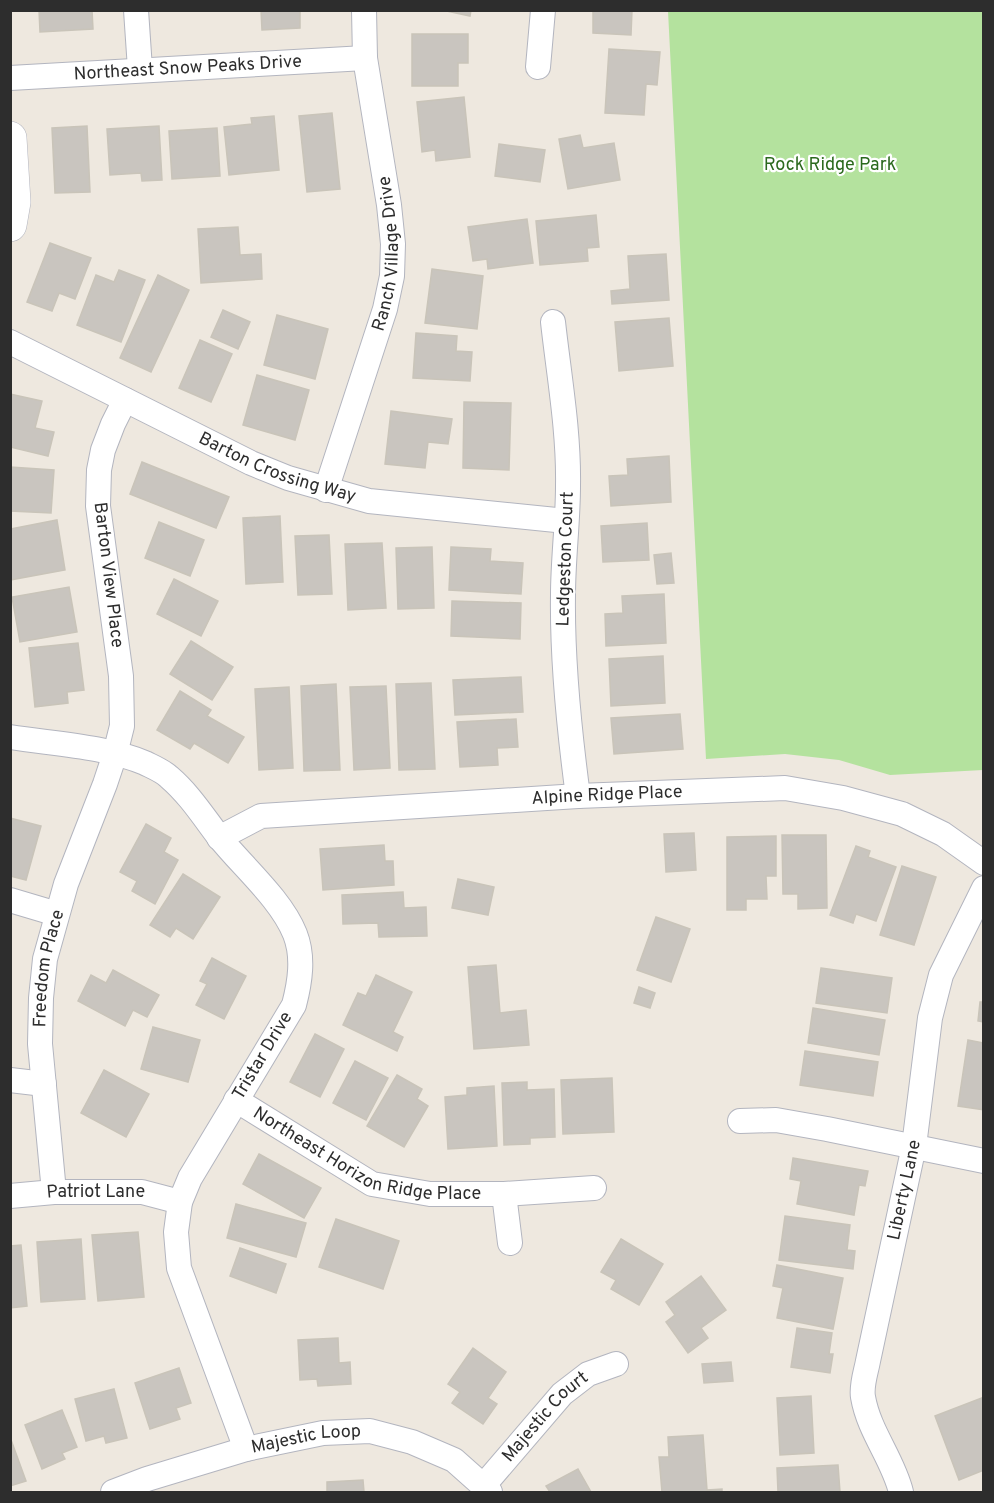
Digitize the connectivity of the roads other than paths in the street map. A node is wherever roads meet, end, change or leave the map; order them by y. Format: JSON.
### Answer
{"nodes":[{"id":1,"x":136,"y":10,"type":"edge"},
{"id":2,"x":364,"y":10,"type":"edge"},
{"id":3,"x":543,"y":10,"type":"edge"},
{"id":4,"x":365,"y":57,"type":"junction"},
{"id":5,"x":538,"y":67,"type":"dead end"},
{"id":6,"x":140,"y":69,"type":"junction"},
{"id":7,"x":10,"y":78,"type":"edge"},
{"id":8,"x":10,"y":138,"type":"edge"},
{"id":9,"x":10,"y":225,"type":"edge"},
{"id":10,"x":553,"y":322,"type":"dead end"},
{"id":11,"x":10,"y":342,"type":"edge"},
{"id":12,"x":125,"y":400,"type":"junction"},
{"id":13,"x":326,"y":490,"type":"junction"},
{"id":14,"x":566,"y":521,"type":"junction"},
{"id":15,"x":10,"y":737,"type":"edge"},
{"id":16,"x":115,"y":754,"type":"junction"},
{"id":17,"x":578,"y":796,"type":"junction"},
{"id":18,"x":219,"y":837,"type":"junction"},
{"id":19,"x":984,"y":863,"type":"edge"},
{"id":20,"x":984,"y":888,"type":"edge"},
{"id":21,"x":10,"y":900,"type":"edge"},
{"id":22,"x":57,"y":914,"type":"junction"},
{"id":23,"x":10,"y":1080,"type":"edge"},
{"id":24,"x":44,"y":1084,"type":"junction"},
{"id":25,"x":236,"y":1100,"type":"junction"},
{"id":26,"x":740,"y":1121,"type":"dead end"},
{"id":27,"x":914,"y":1146,"type":"junction"},
{"id":28,"x":984,"y":1161,"type":"edge"},
{"id":29,"x":594,"y":1188,"type":"dead end"},
{"id":30,"x":54,"y":1192,"type":"junction"},
{"id":31,"x":504,"y":1194,"type":"junction"},
{"id":32,"x":10,"y":1196,"type":"edge"},
{"id":33,"x":180,"y":1202,"type":"junction"},
{"id":34,"x":510,"y":1243,"type":"dead end"},
{"id":35,"x":616,"y":1364,"type":"dead end"},
{"id":36,"x":246,"y":1449,"type":"junction"},
{"id":37,"x":487,"y":1489,"type":"edge"},
{"id":38,"x":113,"y":1492,"type":"edge"},
{"id":39,"x":901,"y":1492,"type":"edge"}],
"edges":[{"from":1,"to":6,"type":"street"},
{"from":2,"to":4,"type":"street","name":"Ranch Village Drive"},
{"from":3,"to":5,"type":"street"},
{"from":4,"to":6,"type":"street","name":"Northeast Snow Peaks Drive"},
{"from":4,"to":13,"type":"street","name":"Ranch Village Drive"},
{"from":6,"to":7,"type":"street","name":"Northeast Snow Peaks Drive"},
{"from":8,"to":9,"type":"street"},
{"from":10,"to":14,"type":"street","name":"Ledgeston Court"},
{"from":11,"to":12,"type":"street","name":"Barton Crossing Way"},
{"from":12,"to":13,"type":"street","name":"Barton Crossing Way"},
{"from":12,"to":16,"type":"street","name":"Barton View Place"},
{"from":13,"to":14,"type":"street","name":"Barton Crossing Way"},
{"from":14,"to":17,"type":"street","name":"Ledgeston Court"},
{"from":15,"to":16,"type":"street","name":"Tristar Drive"},
{"from":16,"to":18,"type":"street","name":"Tristar Drive"},
{"from":16,"to":22,"type":"street","name":"Freedom Place"},
{"from":17,"to":18,"type":"street","name":"Alpine Ridge Place"},
{"from":17,"to":19,"type":"street","name":"Alpine Ridge Place"},
{"from":18,"to":25,"type":"street","name":"Tristar Drive"},
{"from":20,"to":27,"type":"street","name":"Liberty Lane"},
{"from":21,"to":22,"type":"street"},
{"from":22,"to":24,"type":"street","name":"Freedom Place"},
{"from":23,"to":24,"type":"street"},
{"from":24,"to":30,"type":"street","name":"Freedom Place"},
{"from":25,"to":31,"type":"street","name":"Northeast Horizon Ridge Place"},
{"from":25,"to":33,"type":"street","name":"Tristar Drive"},
{"from":26,"to":27,"type":"street"},
{"from":27,"to":28,"type":"street"},
{"from":27,"to":39,"type":"street","name":"Liberty Lane"},
{"from":29,"to":31,"type":"street","name":"Northeast Horizon Ridge Place"},
{"from":30,"to":32,"type":"street","name":"Patriot Lane"},
{"from":30,"to":33,"type":"street","name":"Patriot Lane"},
{"from":31,"to":34,"type":"street","name":"Northeast Horizon Ridge Place"},
{"from":33,"to":36,"type":"street","name":"Tristar Drive"},
{"from":35,"to":37,"type":"street","name":"Majestic Court"},
{"from":36,"to":37,"type":"street","name":"Majestic Loop"},
{"from":36,"to":38,"type":"street","name":"Majestic Loop"}]}
